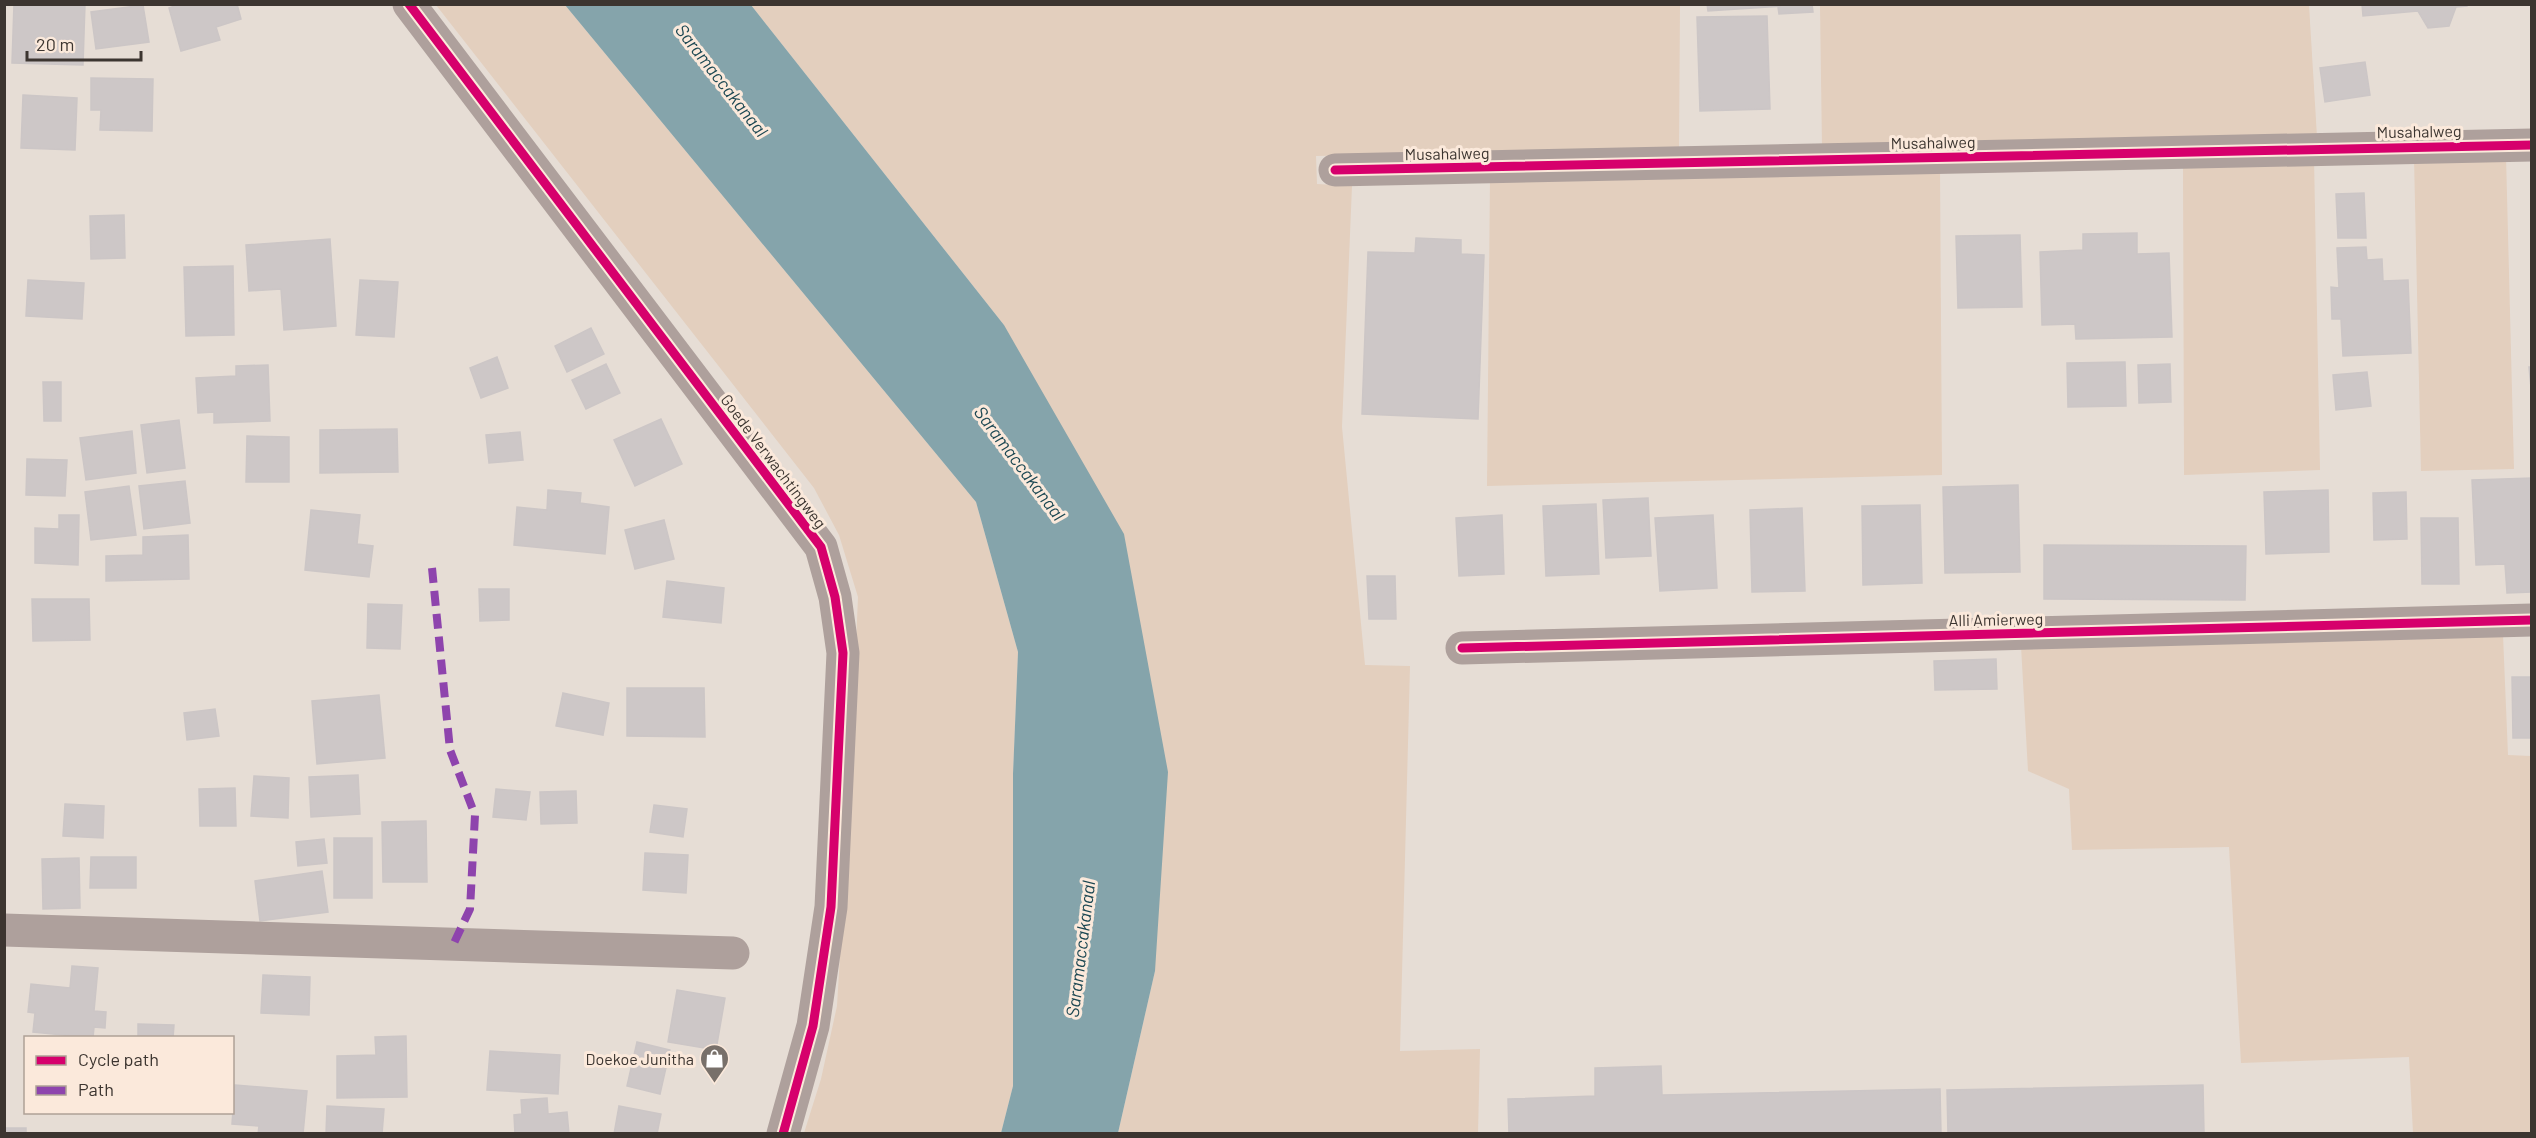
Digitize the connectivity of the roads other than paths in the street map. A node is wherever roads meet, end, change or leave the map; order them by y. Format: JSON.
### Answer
{"nodes":[{"id":1,"x":409,"y":4,"type":"edge"},
{"id":2,"x":2532,"y":145,"type":"edge"},
{"id":3,"x":1335,"y":170,"type":"dead end"},
{"id":4,"x":2532,"y":620,"type":"edge"},
{"id":5,"x":1462,"y":648,"type":"dead end"},
{"id":6,"x":4,"y":930,"type":"edge"},
{"id":7,"x":733,"y":953,"type":"dead end"},
{"id":8,"x":783,"y":1134,"type":"edge"}],
"edges":[{"from":1,"to":8,"type":"street","name":"Goede Verwachtingweg"},
{"from":2,"to":3,"type":"street","name":"Musahalweg"},
{"from":4,"to":5,"type":"street","name":"Alli Amierweg"},
{"from":6,"to":7,"type":"street"}]}
